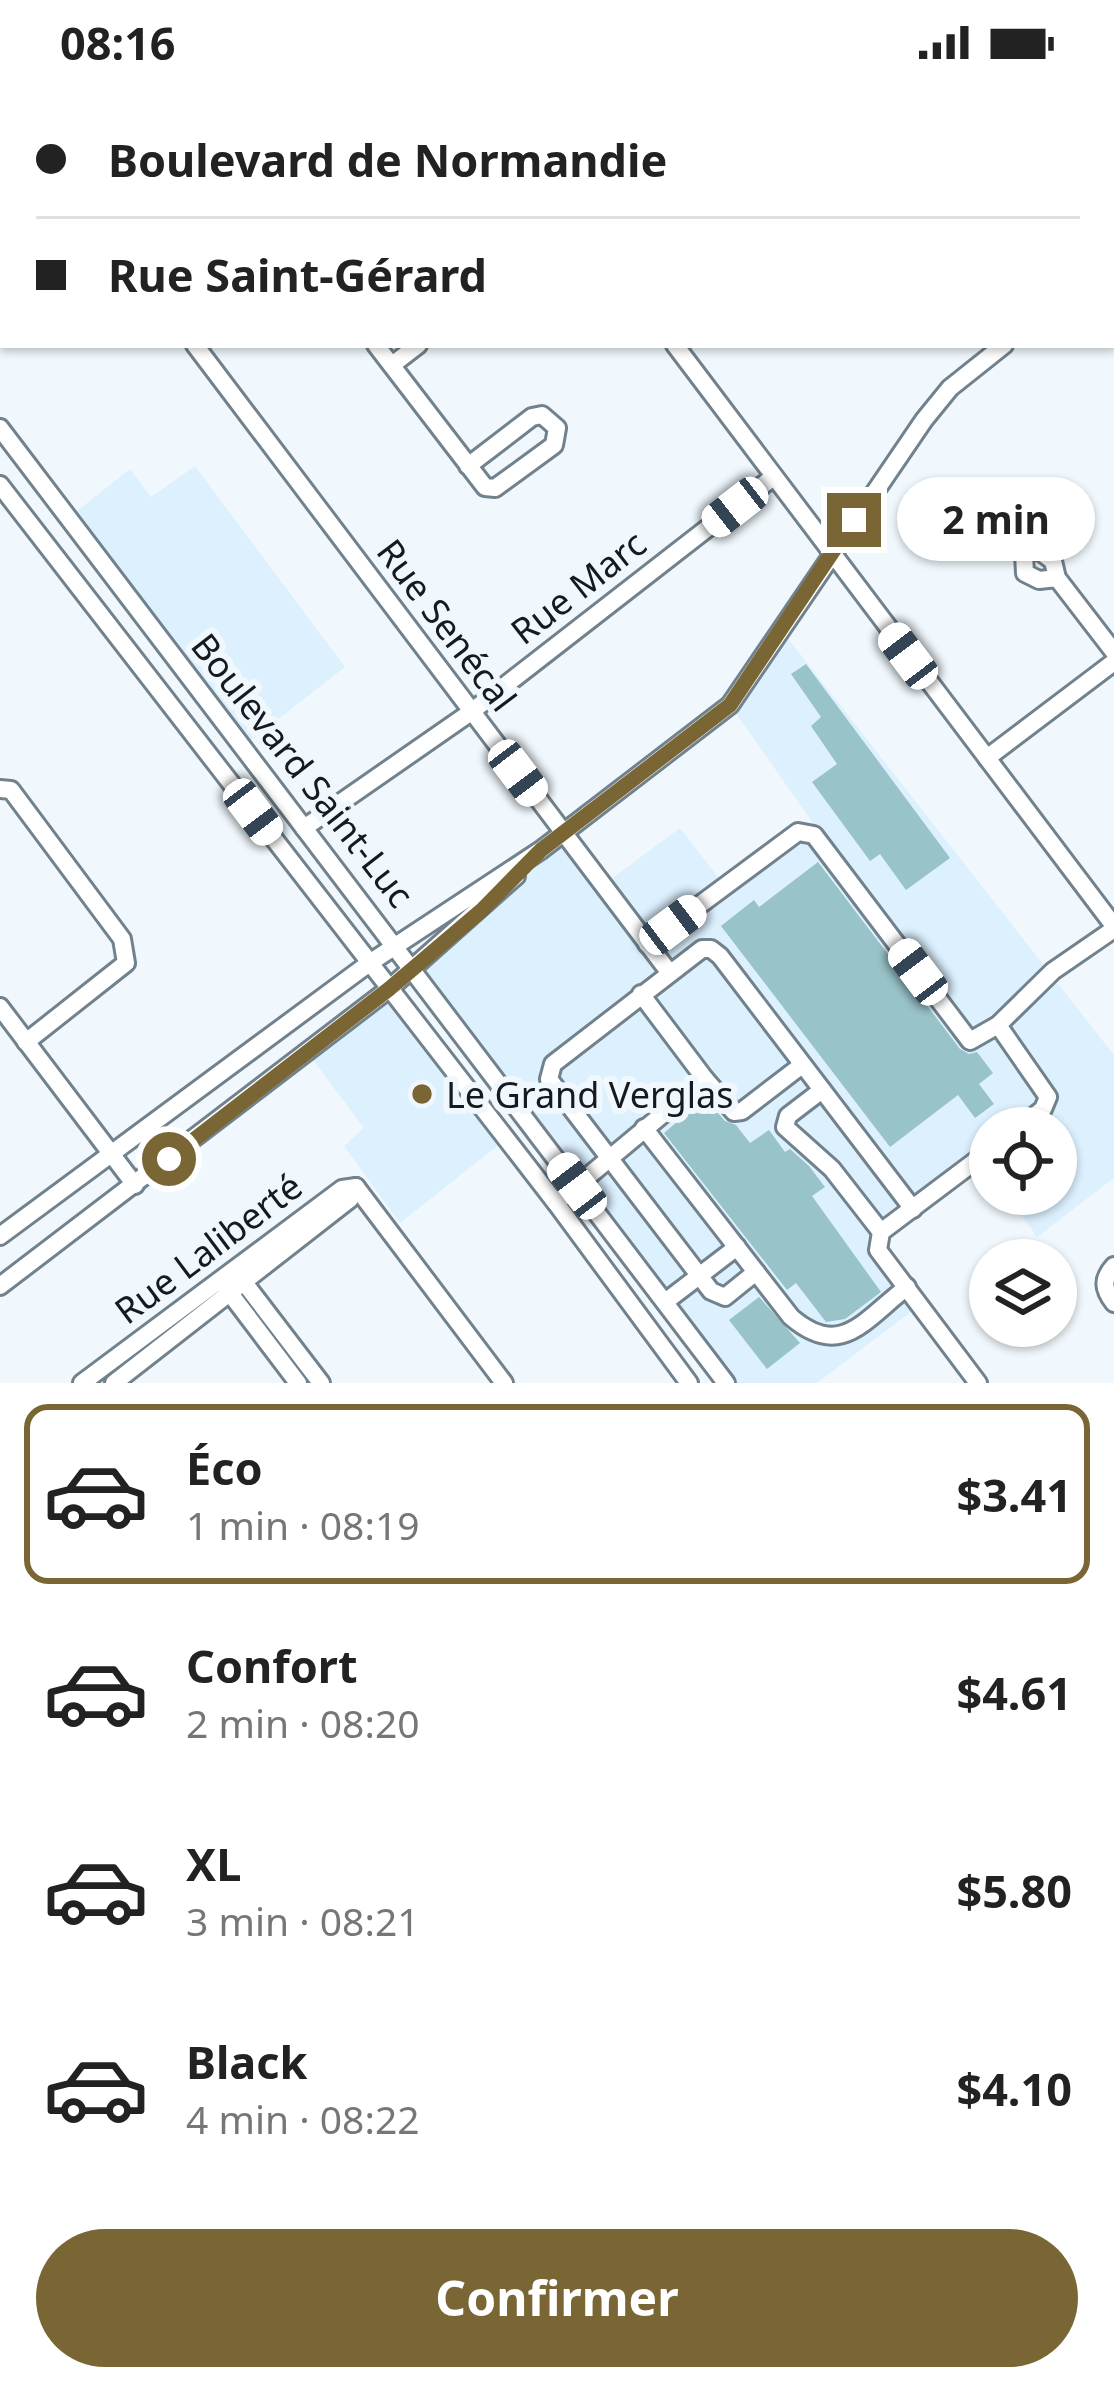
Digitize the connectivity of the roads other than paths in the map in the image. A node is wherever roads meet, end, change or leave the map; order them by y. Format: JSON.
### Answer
{"nodes":[{"id":1,"x":197,"y":348,"type":"edge"},
{"id":2,"x":378,"y":348,"type":"edge"},
{"id":3,"x":414,"y":348,"type":"edge"},
{"id":4,"x":677,"y":348,"type":"edge"},
{"id":5,"x":1000,"y":348,"type":"edge"},
{"id":6,"x":392,"y":365,"type":"junction"},
{"id":7,"x":0,"y":428,"type":"edge"},
{"id":8,"x":469,"y":466,"type":"junction"},
{"id":9,"x":772,"y":478,"type":"junction"},
{"id":10,"x":0,"y":485,"type":"edge"},
{"id":11,"x":830,"y":553,"type":"junction"},
{"id":12,"x":1057,"y":578,"type":"dead end"},
{"id":13,"x":1114,"y":652,"type":"edge"},
{"id":14,"x":1114,"y":662,"type":"edge"},
{"id":15,"x":471,"y":712,"type":"junction"},
{"id":16,"x":987,"y":758,"type":"junction"},
{"id":17,"x":0,"y":789,"type":"edge"},
{"id":18,"x":304,"y":828,"type":"junction"},
{"id":19,"x":564,"y":834,"type":"junction"},
{"id":20,"x":541,"y":850,"type":"junction"},
{"id":21,"x":1114,"y":927,"type":"edge"},
{"id":22,"x":647,"y":944,"type":"junction"},
{"id":23,"x":396,"y":946,"type":"junction"},
{"id":24,"x":368,"y":964,"type":"junction"},
{"id":25,"x":413,"y":969,"type":"junction"},
{"id":26,"x":669,"y":972,"type":"junction"},
{"id":27,"x":389,"y":989,"type":"junction"},
{"id":28,"x":641,"y":994,"type":"junction"},
{"id":29,"x":0,"y":1007,"type":"edge"},
{"id":30,"x":998,"y":1025,"type":"junction"},
{"id":31,"x":26,"y":1042,"type":"junction"},
{"id":32,"x":802,"y":1065,"type":"junction"},
{"id":33,"x":706,"y":1079,"type":"junction"},
{"id":34,"x":822,"y":1090,"type":"junction"},
{"id":35,"x":1044,"y":1107,"type":"edge"},
{"id":36,"x":644,"y":1128,"type":"junction"},
{"id":37,"x":111,"y":1154,"type":"junction"},
{"id":38,"x":609,"y":1157,"type":"junction"},
{"id":39,"x":969,"y":1166,"type":"edge"},
{"id":40,"x":135,"y":1185,"type":"junction"},
{"id":41,"x":577,"y":1186,"type":"junction"},
{"id":42,"x":556,"y":1203,"type":"junction"},
{"id":43,"x":913,"y":1209,"type":"junction"},
{"id":44,"x":881,"y":1232,"type":"junction"},
{"id":45,"x":0,"y":1236,"type":"edge"},
{"id":46,"x":737,"y":1247,"type":"junction"},
{"id":47,"x":1114,"y":1266,"type":"edge"},
{"id":48,"x":756,"y":1272,"type":"junction"},
{"id":49,"x":700,"y":1276,"type":"junction"},
{"id":50,"x":233,"y":1282,"type":"junction"},
{"id":51,"x":0,"y":1286,"type":"edge"},
{"id":52,"x":907,"y":1287,"type":"junction"},
{"id":53,"x":665,"y":1302,"type":"junction"},
{"id":54,"x":1114,"y":1303,"type":"edge"},
{"id":55,"x":124,"y":1374,"type":"edge"},
{"id":56,"x":82,"y":1383,"type":"edge"},
{"id":57,"x":298,"y":1383,"type":"edge"},
{"id":58,"x":321,"y":1383,"type":"edge"},
{"id":59,"x":504,"y":1383,"type":"edge"},
{"id":60,"x":689,"y":1383,"type":"edge"},
{"id":61,"x":726,"y":1383,"type":"edge"},
{"id":62,"x":978,"y":1383,"type":"edge"}],
"edges":[{"from":1,"to":15,"type":"street","name":"Rue Senécal"},
{"from":2,"to":6,"type":"street"},
{"from":3,"to":6,"type":"street"},
{"from":4,"to":9,"type":"street"},
{"from":5,"to":11,"type":"street"},
{"from":6,"to":8,"type":"street"},
{"from":7,"to":18,"type":"street","name":"Boulevard Saint-Luc"},
{"from":8,"to":8,"type":"street"},
{"from":9,"to":11,"type":"street"},
{"from":9,"to":15,"type":"street","name":"Rue Marc"},
{"from":10,"to":24,"type":"street","name":"Boulevard Saint-Luc"},
{"from":11,"to":16,"type":"street"},
{"from":11,"to":19,"type":"street"},
{"from":12,"to":13,"type":"street"},
{"from":14,"to":16,"type":"street"},
{"from":15,"to":18,"type":"street","name":"Rue Marc"},
{"from":15,"to":19,"type":"street","name":"Rue Senécal"},
{"from":16,"to":21,"type":"street"},
{"from":17,"to":31,"type":"street"},
{"from":18,"to":23,"type":"street","name":"Boulevard Saint-Luc"},
{"from":19,"to":20,"type":"street"},
{"from":19,"to":22,"type":"street","name":"Rue Senécal"},
{"from":20,"to":23,"type":"street"},
{"from":20,"to":25,"type":"street"},
{"from":21,"to":30,"type":"street"},
{"from":22,"to":26,"type":"street","name":"Rue Senécal"},
{"from":22,"to":30,"type":"street"},
{"from":23,"to":24,"type":"street"},
{"from":23,"to":25,"type":"street","name":"Boulevard Saint-Luc"},
{"from":24,"to":27,"type":"street","name":"Boulevard Saint-Luc"},
{"from":24,"to":37,"type":"street"},
{"from":25,"to":27,"type":"street"},
{"from":25,"to":41,"type":"street","name":"Boulevard Saint-Luc"},
{"from":26,"to":28,"type":"street"},
{"from":26,"to":32,"type":"street"},
{"from":27,"to":40,"type":"street"},
{"from":27,"to":42,"type":"street","name":"Boulevard Saint-Luc"},
{"from":28,"to":33,"type":"street"},
{"from":28,"to":38,"type":"street"},
{"from":29,"to":31,"type":"street"},
{"from":30,"to":35,"type":"street"},
{"from":31,"to":37,"type":"street"},
{"from":32,"to":33,"type":"street"},
{"from":32,"to":34,"type":"street"},
{"from":33,"to":36,"type":"street"},
{"from":34,"to":43,"type":"street"},
{"from":34,"to":44,"type":"street"},
{"from":36,"to":38,"type":"street"},
{"from":36,"to":46,"type":"street"},
{"from":37,"to":40,"type":"street"},
{"from":37,"to":45,"type":"street"},
{"from":38,"to":41,"type":"street"},
{"from":38,"to":49,"type":"street"},
{"from":39,"to":43,"type":"street"},
{"from":40,"to":51,"type":"street"},
{"from":41,"to":42,"type":"street"},
{"from":41,"to":53,"type":"street","name":"Boulevard Saint-Luc"},
{"from":42,"to":60,"type":"street","name":"Boulevard Saint-Luc"},
{"from":43,"to":44,"type":"street"},
{"from":44,"to":52,"type":"street"},
{"from":46,"to":48,"type":"street"},
{"from":46,"to":49,"type":"street"},
{"from":47,"to":54,"type":"street"},
{"from":48,"to":49,"type":"street"},
{"from":48,"to":52,"type":"street"},
{"from":49,"to":53,"type":"street"},
{"from":50,"to":55,"type":"street","name":"Rue Laliberté"},
{"from":50,"to":57,"type":"street"},
{"from":50,"to":58,"type":"street"},
{"from":50,"to":59,"type":"street","name":"Rue Laliberté"},
{"from":52,"to":62,"type":"street"},
{"from":53,"to":61,"type":"street","name":"Boulevard Saint-Luc"},
{"from":55,"to":56,"type":"street","name":"Rue Laliberté"}]}
